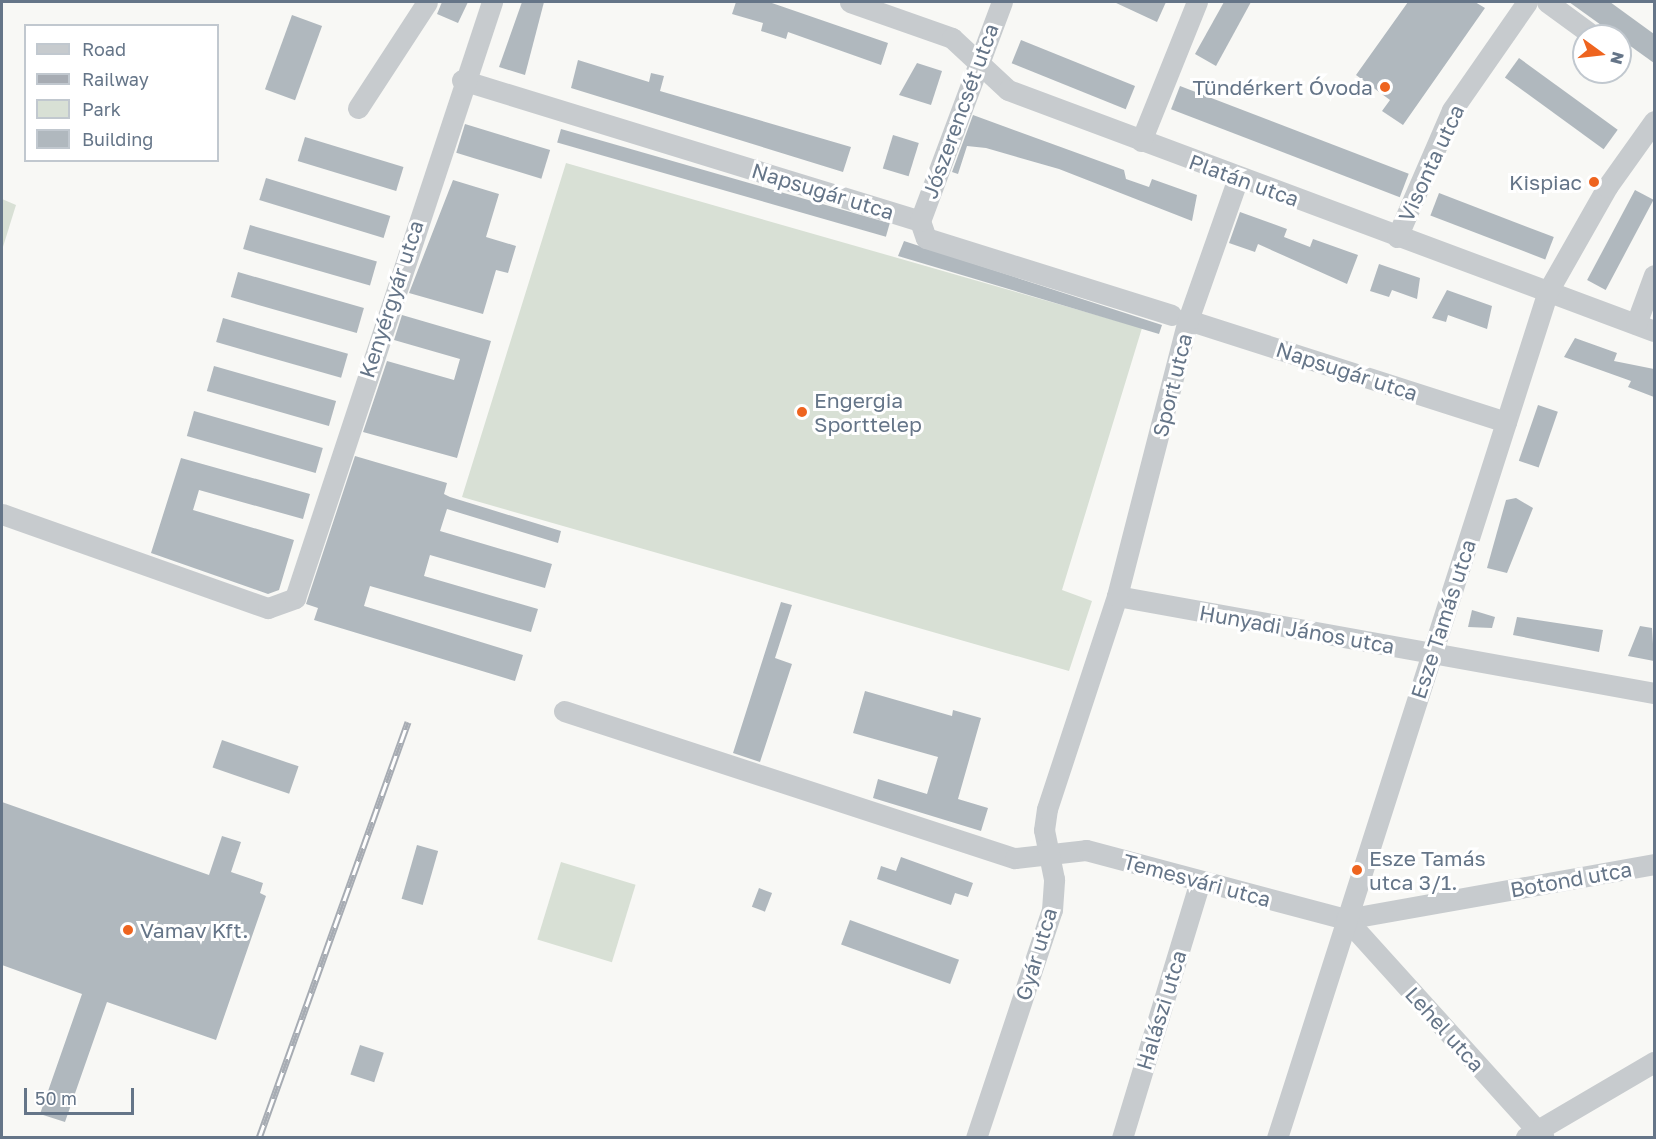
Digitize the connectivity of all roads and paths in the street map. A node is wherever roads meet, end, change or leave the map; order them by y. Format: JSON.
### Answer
{"nodes":[{"id":1,"x":427,"y":2,"type":"edge"},
{"id":2,"x":492,"y":2,"type":"edge"},
{"id":3,"x":850,"y":2,"type":"edge"},
{"id":4,"x":1002,"y":2,"type":"edge"},
{"id":5,"x":1197,"y":2,"type":"edge"},
{"id":6,"x":1527,"y":2,"type":"edge"},
{"id":7,"x":1547,"y":2,"type":"edge"},
{"id":8,"x":1577,"y":24,"type":"edge"},
{"id":9,"x":976,"y":60,"type":"junction"},
{"id":10,"x":462,"y":80,"type":"junction"},
{"id":11,"x":358,"y":108,"type":"dead end"},
{"id":12,"x":1654,"y":121,"type":"edge"},
{"id":13,"x":1141,"y":141,"type":"junction"},
{"id":14,"x":1238,"y":177,"type":"junction"},
{"id":15,"x":920,"y":221,"type":"junction"},
{"id":16,"x":1397,"y":237,"type":"junction"},
{"id":17,"x":1654,"y":275,"type":"edge"},
{"id":18,"x":1548,"y":291,"type":"junction"},
{"id":19,"x":1180,"y":318,"type":"junction"},
{"id":20,"x":1645,"y":327,"type":"edge"},
{"id":21,"x":1506,"y":422,"type":"junction"},
{"id":22,"x":2,"y":514,"type":"edge"},
{"id":23,"x":1117,"y":596,"type":"junction"},
{"id":24,"x":1431,"y":654,"type":"junction"},
{"id":25,"x":1654,"y":693,"type":"edge"},
{"id":26,"x":564,"y":711,"type":"dead end"},
{"id":27,"x":1047,"y":855,"type":"junction"},
{"id":28,"x":1654,"y":864,"type":"edge"},
{"id":29,"x":1200,"y":882,"type":"junction"},
{"id":30,"x":1346,"y":919,"type":"junction"},
{"id":31,"x":1654,"y":1062,"type":"edge"},
{"id":32,"x":1535,"y":1134,"type":"edge"},
{"id":33,"x":976,"y":1137,"type":"edge"},
{"id":34,"x":1122,"y":1137,"type":"edge"},
{"id":35,"x":1276,"y":1137,"type":"edge"}],
"edges":[{"from":1,"to":11,"type":"street"},
{"from":2,"to":10,"type":"street","name":"Kenyérgyár utca"},
{"from":3,"to":9,"type":"street","name":"Platán utca"},
{"from":4,"to":9,"type":"street","name":"Jószerencsét utca"},
{"from":5,"to":13,"type":"street"},
{"from":6,"to":16,"type":"street","name":"Visonta utca"},
{"from":7,"to":8,"type":"street"},
{"from":9,"to":13,"type":"street","name":"Platán utca"},
{"from":9,"to":15,"type":"street","name":"Jószerencsét utca"},
{"from":10,"to":15,"type":"street","name":"Napsugár utca"},
{"from":10,"to":22,"type":"street","name":"Kenyérgyár utca"},
{"from":12,"to":18,"type":"street","name":"Esze Tamás utca"},
{"from":13,"to":14,"type":"street","name":"Platán utca"},
{"from":14,"to":16,"type":"street","name":"Platán utca"},
{"from":14,"to":19,"type":"street","name":"Sport utca"},
{"from":15,"to":19,"type":"street","name":"Napsugár utca"},
{"from":16,"to":18,"type":"street","name":"Platán utca"},
{"from":17,"to":20,"type":"street"},
{"from":18,"to":20,"type":"street","name":"Platán utca"},
{"from":18,"to":21,"type":"street","name":"Esze Tamás utca"},
{"from":19,"to":21,"type":"street","name":"Napsugár utca"},
{"from":19,"to":23,"type":"street","name":"Sport utca"},
{"from":21,"to":24,"type":"street","name":"Esze Tamás utca"},
{"from":23,"to":24,"type":"street","name":"Hunyadi János utca"},
{"from":23,"to":27,"type":"street","name":"Gyár utca"},
{"from":24,"to":25,"type":"street","name":"Hunyadi János utca"},
{"from":24,"to":30,"type":"street","name":"Esze Tamás utca"},
{"from":26,"to":27,"type":"street","name":"Temesvári utca"},
{"from":27,"to":29,"type":"street","name":"Temesvári utca"},
{"from":27,"to":33,"type":"street","name":"Gyár utca"},
{"from":28,"to":30,"type":"street","name":"Botond utca"},
{"from":29,"to":30,"type":"street","name":"Temesvári utca"},
{"from":29,"to":34,"type":"street","name":"Halászi utca"},
{"from":30,"to":32,"type":"street","name":"Lehel utca"},
{"from":30,"to":35,"type":"street","name":"Esze Tamás utca"},
{"from":31,"to":32,"type":"street"}]}
